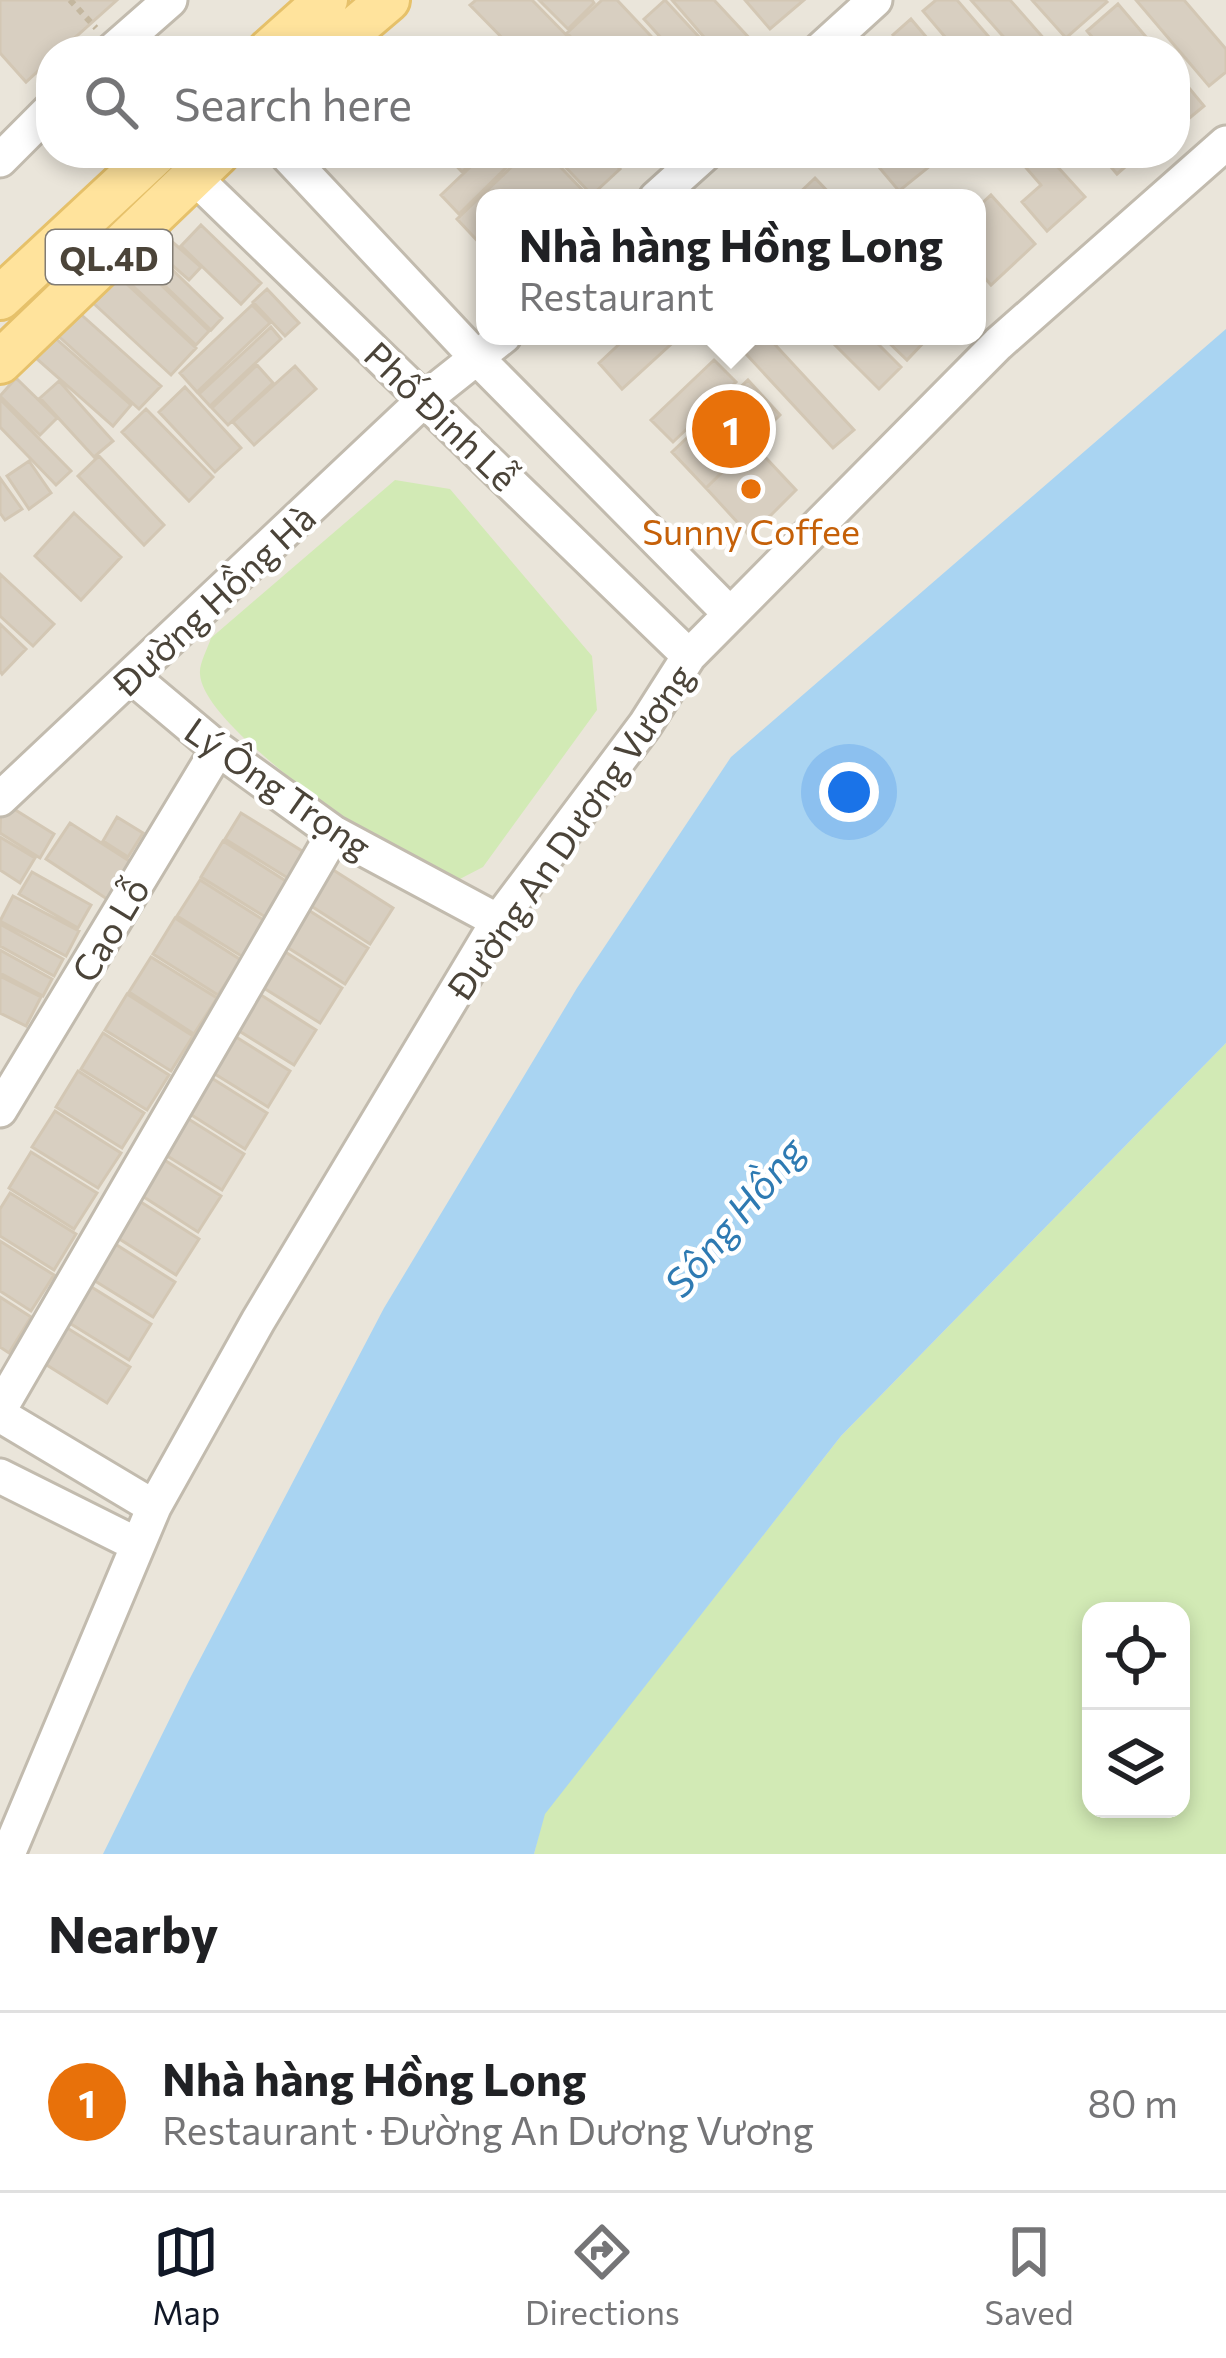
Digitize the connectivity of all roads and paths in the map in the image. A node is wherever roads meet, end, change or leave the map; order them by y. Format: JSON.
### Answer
{"nodes":[{"id":1,"x":170,"y":0,"type":"edge"},
{"id":2,"x":326,"y":0,"type":"edge"},
{"id":3,"x":388,"y":0,"type":"edge"},
{"id":4,"x":875,"y":0,"type":"edge"},
{"id":5,"x":130,"y":36,"type":"edge"},
{"id":6,"x":286,"y":36,"type":"edge"},
{"id":7,"x":346,"y":36,"type":"edge"},
{"id":8,"x":835,"y":36,"type":"edge"},
{"id":9,"x":36,"y":123,"type":"edge"},
{"id":10,"x":1226,"y":143,"type":"edge"},
{"id":11,"x":2,"y":153,"type":"edge"},
{"id":12,"x":140,"y":168,"type":"edge"},
{"id":13,"x":203,"y":168,"type":"edge"},
{"id":14,"x":209,"y":168,"type":"edge"},
{"id":15,"x":299,"y":168,"type":"edge"},
{"id":16,"x":689,"y":168,"type":"edge"},
{"id":17,"x":666,"y":189,"type":"edge"},
{"id":18,"x":0,"y":298,"type":"edge"},
{"id":19,"x":494,"y":345,"type":"edge"},
{"id":20,"x":478,"y":359,"type":"junction"},
{"id":21,"x":0,"y":362,"type":"edge"},
{"id":22,"x":426,"y":398,"type":"junction"},
{"id":23,"x":730,"y":614,"type":"junction"},
{"id":24,"x":689,"y":656,"type":"junction"},
{"id":25,"x":130,"y":676,"type":"junction"},
{"id":26,"x":218,"y":749,"type":"junction"},
{"id":27,"x":0,"y":799,"type":"edge"},
{"id":28,"x":334,"y":833,"type":"junction"},
{"id":29,"x":498,"y":921,"type":"junction"},
{"id":30,"x":0,"y":1110,"type":"edge"},
{"id":31,"x":0,"y":1412,"type":"edge"},
{"id":32,"x":0,"y":1476,"type":"edge"},
{"id":33,"x":154,"y":1507,"type":"junction"},
{"id":34,"x":136,"y":1544,"type":"junction"},
{"id":35,"x":8,"y":1854,"type":"edge"}],
"edges":[{"from":1,"to":5,"type":"street"},
{"from":2,"to":6,"type":"main road"},
{"from":3,"to":7,"type":"main road"},
{"from":4,"to":8,"type":"street"},
{"from":9,"to":11,"type":"street"},
{"from":10,"to":23,"type":"street","name":"Đường An Dương Vương"},
{"from":12,"to":18,"type":"main road","number":"QL.4D"},
{"from":13,"to":21,"type":"main road","number":"QL.4D"},
{"from":14,"to":22,"type":"street","name":"Phố Đinh Lễ"},
{"from":15,"to":20,"type":"street","name":"Phố Đinh Lễ"},
{"from":16,"to":17,"type":"street"},
{"from":19,"to":20,"type":"street"},
{"from":20,"to":22,"type":"street","name":"Đường Hồng Hà"},
{"from":20,"to":23,"type":"street","name":"Phố Đinh Lễ"},
{"from":22,"to":24,"type":"street","name":"Phố Đinh Lễ"},
{"from":22,"to":25,"type":"street","name":"Đường Hồng Hà"},
{"from":23,"to":24,"type":"street","name":"Đường An Dương Vương"},
{"from":24,"to":29,"type":"street","name":"Đường An Dương Vương"},
{"from":25,"to":26,"type":"street","name":"Lý Ông Trọng"},
{"from":25,"to":27,"type":"street","name":"Đường Hồng Hà"},
{"from":26,"to":28,"type":"street","name":"Lý Ông Trọng"},
{"from":26,"to":30,"type":"street","name":"Cao Lỗ"},
{"from":28,"to":29,"type":"street","name":"Lý Ông Trọng"},
{"from":28,"to":31,"type":"street"},
{"from":29,"to":33,"type":"street","name":"Đường An Dương Vương"},
{"from":31,"to":33,"type":"street"},
{"from":32,"to":34,"type":"street"},
{"from":33,"to":34,"type":"street","name":"Đường An Dương Vương"},
{"from":34,"to":35,"type":"street","name":"Đường An Dương Vương"}]}
